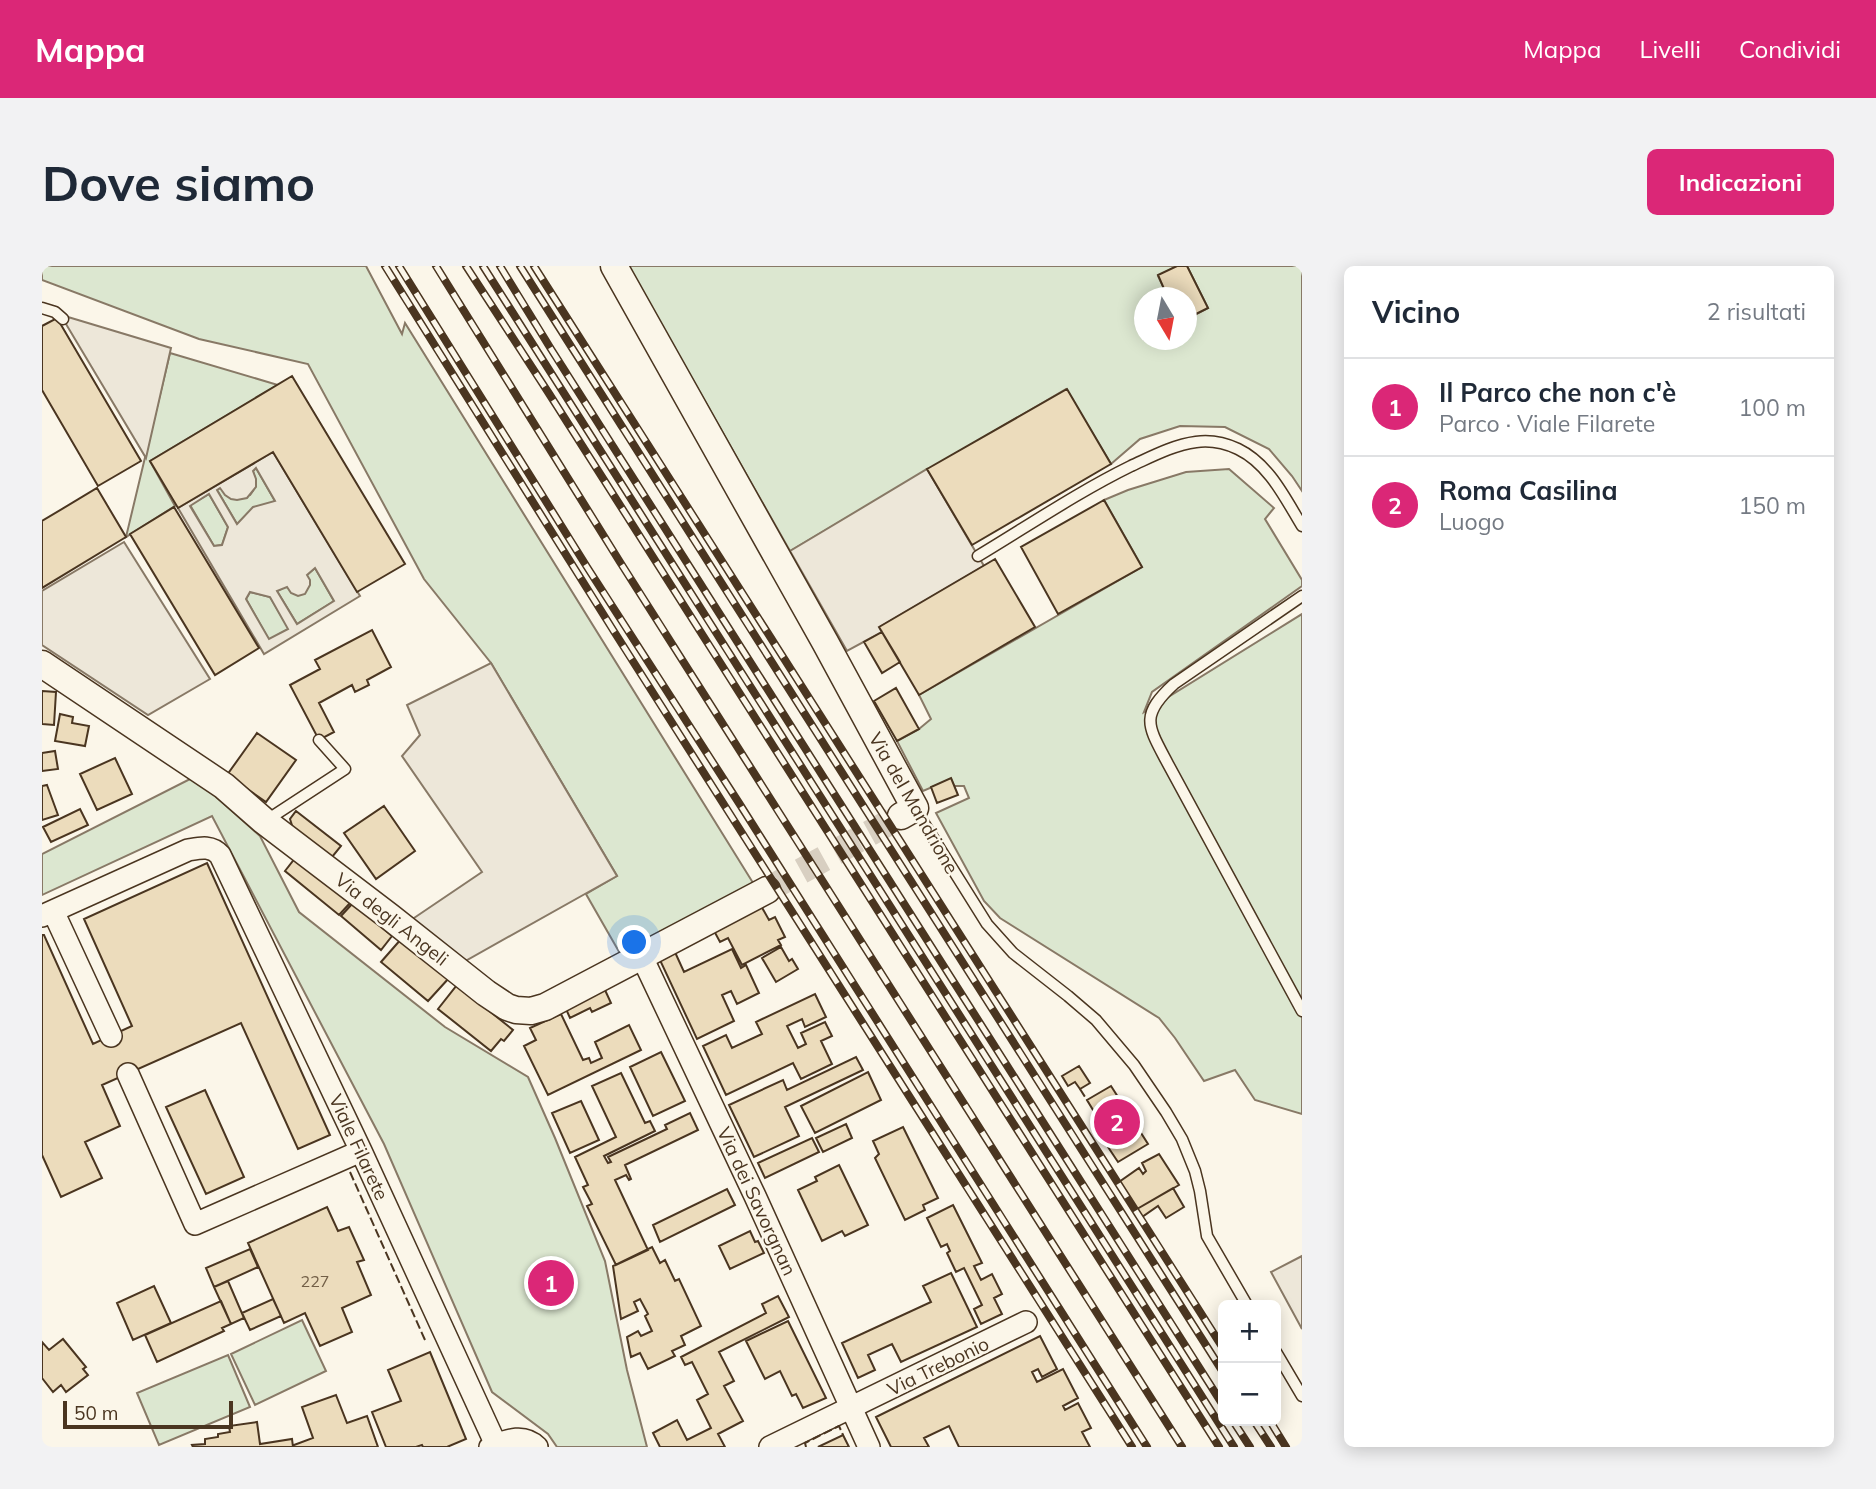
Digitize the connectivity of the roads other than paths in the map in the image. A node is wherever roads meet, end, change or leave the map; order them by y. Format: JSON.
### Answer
{"nodes":[{"id":1,"x":614,"y":266,"type":"edge"},
{"id":2,"x":42,"y":308,"type":"edge"},
{"id":3,"x":63,"y":319,"type":"dead end"},
{"id":4,"x":1302,"y":526,"type":"edge"},
{"id":5,"x":978,"y":556,"type":"dead end"},
{"id":6,"x":1302,"y":596,"type":"edge"},
{"id":7,"x":42,"y":664,"type":"edge"},
{"id":8,"x":319,"y":740,"type":"dead end"},
{"id":9,"x":908,"y":812,"type":"joint"},
{"id":10,"x":264,"y":821,"type":"junction"},
{"id":11,"x":767,"y":890,"type":"tunnel mouth"},
{"id":12,"x":48,"y":913,"type":"edge"},
{"id":13,"x":642,"y":957,"type":"junction"},
{"id":14,"x":1302,"y":1011,"type":"edge"},
{"id":15,"x":111,"y":1036,"type":"dead end"},
{"id":16,"x":128,"y":1074,"type":"dead end"},
{"id":17,"x":361,"y":1151,"type":"junction"},
{"id":18,"x":1244,"y":1300,"type":"edge"},
{"id":19,"x":1026,"y":1322,"type":"dead end"},
{"id":20,"x":1281,"y":1360,"type":"edge"},
{"id":21,"x":1302,"y":1396,"type":"edge"},
{"id":22,"x":850,"y":1409,"type":"junction"},
{"id":23,"x":494,"y":1446,"type":"edge"},
{"id":24,"x":537,"y":1447,"type":"edge"},
{"id":25,"x":770,"y":1447,"type":"edge"},
{"id":26,"x":869,"y":1447,"type":"edge"}],
"edges":[{"from":1,"to":9,"type":"street","name":"Via del Mandrione"},
{"from":2,"to":3,"type":"lane"},
{"from":4,"to":5,"type":"lane"},
{"from":6,"to":14,"type":"lane"},
{"from":7,"to":10,"type":"street","name":"Via degli Angeli"},
{"from":8,"to":10,"type":"lane"},
{"from":9,"to":18,"type":"lane","name":"Via del Mandrione"},
{"from":10,"to":13,"type":"street","name":"Via degli Angeli"},
{"from":11,"to":13,"type":"street","name":"Via degli Angeli"},
{"from":12,"to":15,"type":"street"},
{"from":12,"to":17,"type":"street","name":"Viale Filarete"},
{"from":13,"to":22,"type":"street","name":"Via dei Savorgnan"},
{"from":16,"to":17,"type":"street"},
{"from":17,"to":23,"type":"street","name":"Viale Filarete"},
{"from":19,"to":22,"type":"street","name":"Via Trebonio"},
{"from":20,"to":21,"type":"lane"},
{"from":22,"to":25,"type":"street","name":"Via Trebonio"},
{"from":22,"to":26,"type":"street","name":"Via dei Savorgnan"},
{"from":23,"to":24,"type":"street","name":"Viale Filarete"}]}
